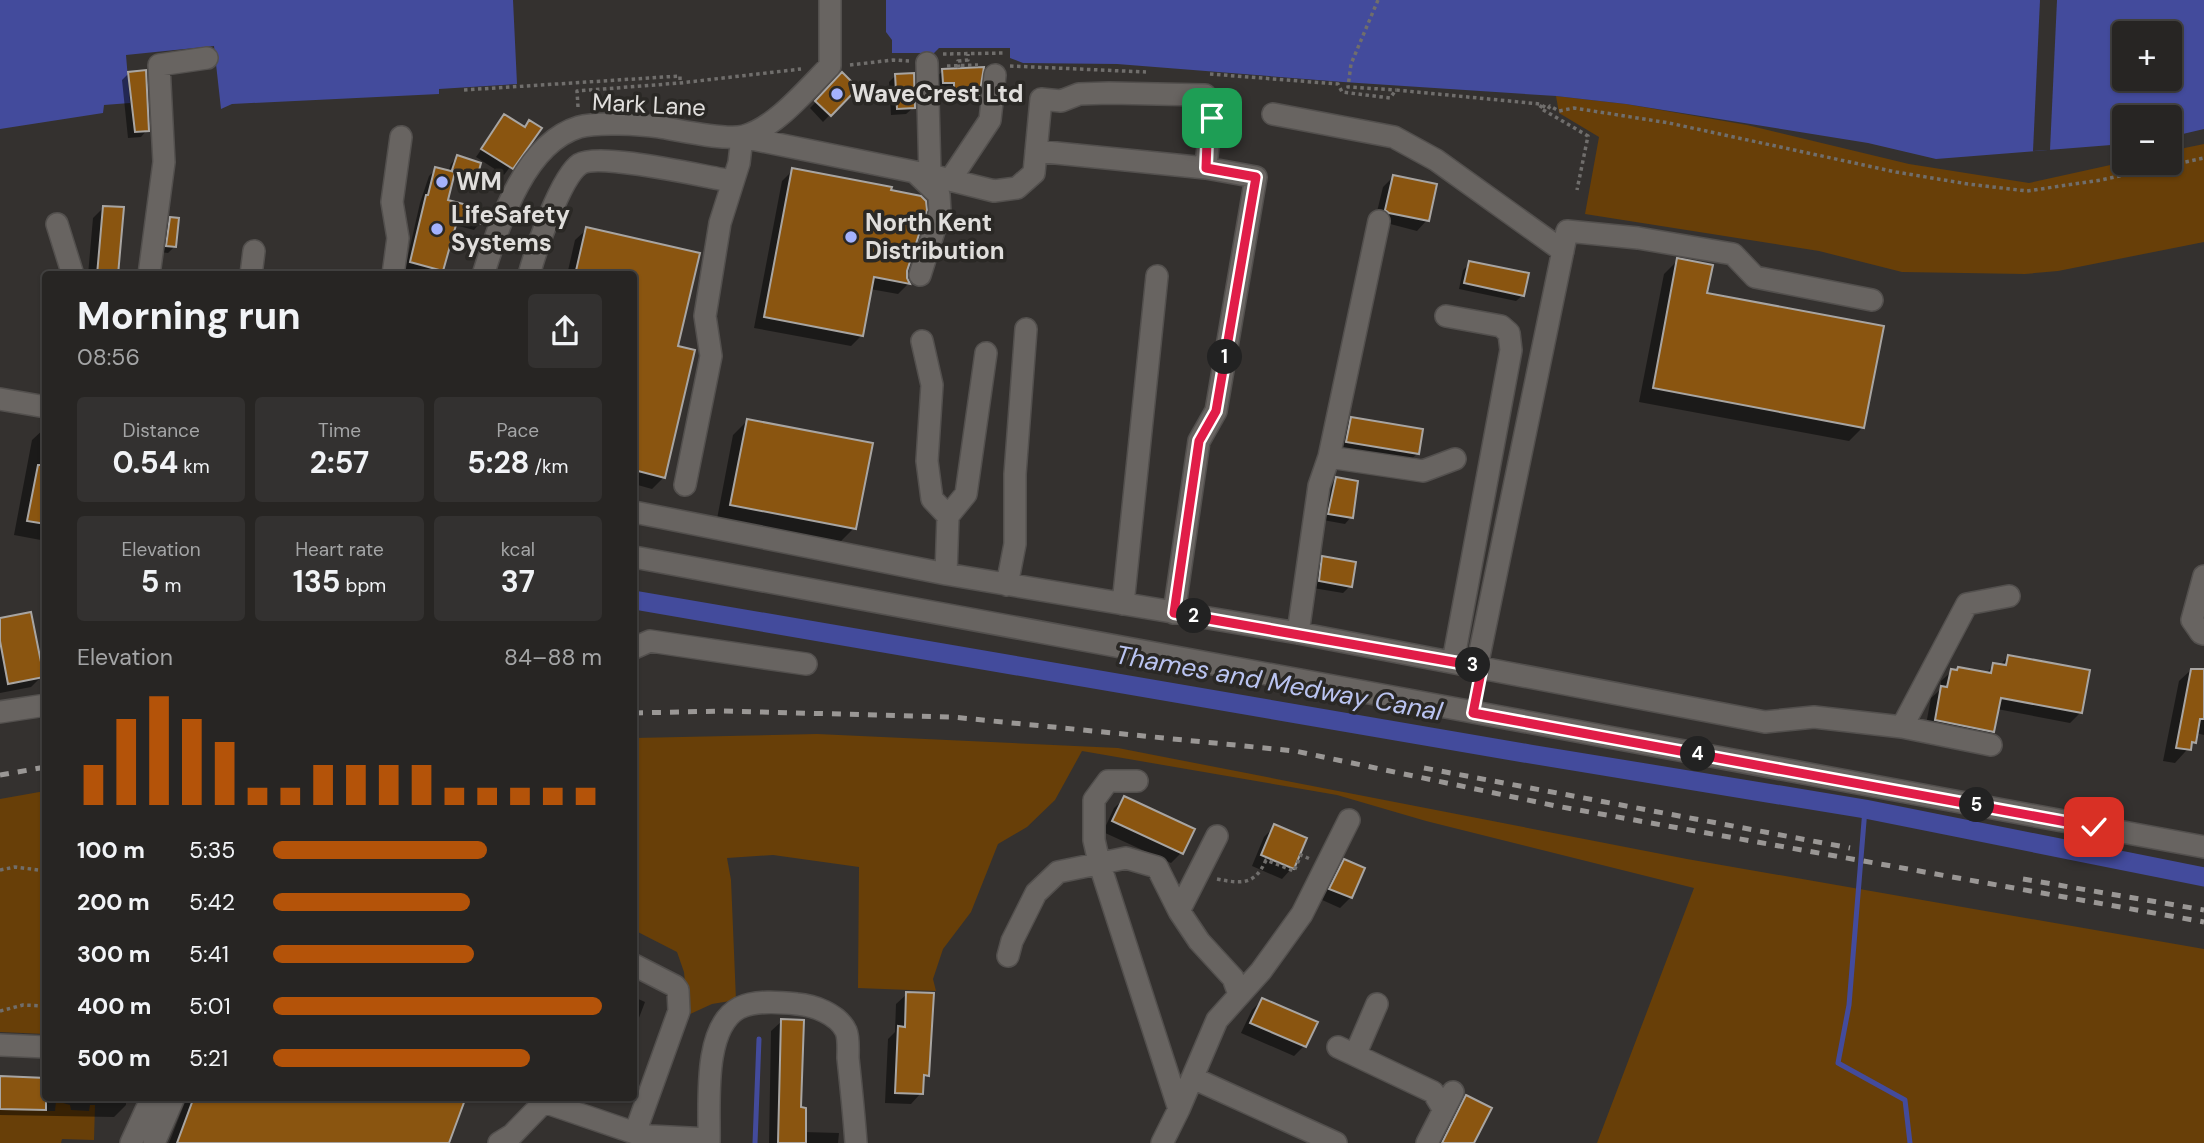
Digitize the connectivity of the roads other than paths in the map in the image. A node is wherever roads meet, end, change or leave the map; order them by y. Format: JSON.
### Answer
{"nodes":[{"id":1,"x":830,"y":0,"type":"edge"},
{"id":2,"x":207,"y":58,"type":"dead end"},
{"id":3,"x":934,"y":59,"type":"road end"},
{"id":4,"x":995,"y":75,"type":"dead end"},
{"id":5,"x":1273,"y":114,"type":"dead end"},
{"id":6,"x":401,"y":137,"type":"dead end"},
{"id":7,"x":742,"y":137,"type":"junction"},
{"id":8,"x":1036,"y":151,"type":"junction"},
{"id":9,"x":1206,"y":168,"type":"junction"},
{"id":10,"x":932,"y":176,"type":"junction"},
{"id":11,"x":733,"y":181,"type":"junction"},
{"id":12,"x":1379,"y":221,"type":"dead end"},
{"id":13,"x":57,"y":224,"type":"dead end"},
{"id":14,"x":254,"y":251,"type":"dead end"},
{"id":15,"x":1563,"y":251,"type":"junction"},
{"id":16,"x":72,"y":271,"type":"edge"},
{"id":17,"x":150,"y":271,"type":"edge"},
{"id":18,"x":252,"y":271,"type":"edge"},
{"id":19,"x":394,"y":271,"type":"edge"},
{"id":20,"x":484,"y":271,"type":"edge"},
{"id":21,"x":530,"y":271,"type":"edge"},
{"id":22,"x":920,"y":275,"type":"dead end"},
{"id":23,"x":1157,"y":276,"type":"dead end"},
{"id":24,"x":1872,"y":300,"type":"dead end"},
{"id":25,"x":1446,"y":316,"type":"dead end"},
{"id":26,"x":1026,"y":329,"type":"dead end"},
{"id":27,"x":922,"y":341,"type":"dead end"},
{"id":28,"x":986,"y":353,"type":"dead end"},
{"id":29,"x":0,"y":399,"type":"edge"},
{"id":30,"x":42,"y":406,"type":"edge"},
{"id":31,"x":1329,"y":457,"type":"junction"},
{"id":32,"x":1455,"y":459,"type":"dead end"},
{"id":33,"x":685,"y":485,"type":"dead end"},
{"id":34,"x":637,"y":513,"type":"edge"},
{"id":35,"x":948,"y":516,"type":"junction"},
{"id":36,"x":637,"y":558,"type":"edge"},
{"id":37,"x":946,"y":574,"type":"junction"},
{"id":38,"x":2204,"y":576,"type":"edge"},
{"id":39,"x":1007,"y":585,"type":"junction"},
{"id":40,"x":2008,"y":597,"type":"dead end"},
{"id":41,"x":1123,"y":604,"type":"junction"},
{"id":42,"x":2199,"y":609,"type":"edge"},
{"id":43,"x":1174,"y":613,"type":"junction"},
{"id":44,"x":1298,"y":633,"type":"junction"},
{"id":45,"x":2204,"y":634,"type":"edge"},
{"id":46,"x":637,"y":647,"type":"edge"},
{"id":47,"x":1453,"y":662,"type":"junction"},
{"id":48,"x":806,"y":664,"type":"dead end"},
{"id":49,"x":1477,"y":666,"type":"junction"},
{"id":50,"x":42,"y":706,"type":"edge"},
{"id":51,"x":0,"y":712,"type":"edge"},
{"id":52,"x":1902,"y":727,"type":"junction"},
{"id":53,"x":1991,"y":745,"type":"dead end"},
{"id":54,"x":1137,"y":781,"type":"dead end"},
{"id":55,"x":1349,"y":820,"type":"dead end"},
{"id":56,"x":1217,"y":836,"type":"dead end"},
{"id":57,"x":2204,"y":847,"type":"edge"},
{"id":58,"x":1099,"y":862,"type":"junction"},
{"id":59,"x":1179,"y":911,"type":"junction"},
{"id":60,"x":1008,"y":956,"type":"dead end"},
{"id":61,"x":637,"y":967,"type":"edge"},
{"id":62,"x":1240,"y":994,"type":"junction"},
{"id":63,"x":1377,"y":1004,"type":"dead end"},
{"id":64,"x":0,"y":1045,"type":"edge"},
{"id":65,"x":42,"y":1047,"type":"edge"},
{"id":66,"x":1192,"y":1078,"type":"junction"},
{"id":67,"x":637,"y":1097,"type":"edge"},
{"id":68,"x":150,"y":1101,"type":"edge"},
{"id":69,"x":172,"y":1101,"type":"edge"},
{"id":70,"x":635,"y":1101,"type":"edge"},
{"id":71,"x":1179,"y":1109,"type":"junction"},
{"id":72,"x":619,"y":1134,"type":"edge"},
{"id":73,"x":709,"y":1141,"type":"edge"},
{"id":74,"x":131,"y":1143,"type":"edge"},
{"id":75,"x":154,"y":1143,"type":"edge"},
{"id":76,"x":499,"y":1143,"type":"edge"},
{"id":77,"x":856,"y":1143,"type":"edge"},
{"id":78,"x":1162,"y":1143,"type":"edge"},
{"id":79,"x":1336,"y":1143,"type":"edge"},
{"id":80,"x":1427,"y":1143,"type":"edge"}],
"edges":[{"from":1,"to":7,"type":"street"},
{"from":2,"to":17,"type":"street"},
{"from":3,"to":10,"type":"street"},
{"from":4,"to":10,"type":"street"},
{"from":5,"to":15,"type":"street"},
{"from":6,"to":19,"type":"street"},
{"from":7,"to":10,"type":"street","name":"Mark Lane"},
{"from":7,"to":11,"type":"street"},
{"from":7,"to":20,"type":"street","name":"Mark Lane"},
{"from":8,"to":9,"type":"street"},
{"from":8,"to":9,"type":"street","name":"Mark Lane"},
{"from":8,"to":10,"type":"street","name":"Mark Lane"},
{"from":9,"to":43,"type":"street"},
{"from":10,"to":22,"type":"street"},
{"from":11,"to":21,"type":"street"},
{"from":11,"to":33,"type":"street"},
{"from":12,"to":31,"type":"street"},
{"from":13,"to":16,"type":"street"},
{"from":14,"to":18,"type":"street"},
{"from":15,"to":24,"type":"street"},
{"from":15,"to":49,"type":"street"},
{"from":23,"to":41,"type":"street"},
{"from":25,"to":47,"type":"street"},
{"from":26,"to":39,"type":"street"},
{"from":27,"to":35,"type":"street"},
{"from":28,"to":35,"type":"street"},
{"from":29,"to":30,"type":"street"},
{"from":31,"to":32,"type":"street"},
{"from":31,"to":44,"type":"street"},
{"from":34,"to":37,"type":"street"},
{"from":35,"to":37,"type":"street"},
{"from":36,"to":57,"type":"street"},
{"from":37,"to":39,"type":"street"},
{"from":38,"to":42,"type":"street"},
{"from":39,"to":41,"type":"street"},
{"from":40,"to":52,"type":"street"},
{"from":41,"to":43,"type":"street"},
{"from":42,"to":45,"type":"street"},
{"from":43,"to":44,"type":"street"},
{"from":44,"to":47,"type":"street"},
{"from":46,"to":48,"type":"street"},
{"from":47,"to":49,"type":"street"},
{"from":49,"to":52,"type":"street"},
{"from":50,"to":51,"type":"street"},
{"from":52,"to":53,"type":"street"},
{"from":54,"to":58,"type":"street"},
{"from":55,"to":62,"type":"street"},
{"from":56,"to":59,"type":"street"},
{"from":58,"to":59,"type":"street"},
{"from":58,"to":60,"type":"street"},
{"from":58,"to":71,"type":"street"},
{"from":59,"to":62,"type":"street"},
{"from":61,"to":67,"type":"street"},
{"from":62,"to":66,"type":"street"},
{"from":63,"to":80,"type":"street"},
{"from":64,"to":65,"type":"street"},
{"from":66,"to":71,"type":"street"},
{"from":66,"to":79,"type":"street"},
{"from":68,"to":74,"type":"street"},
{"from":69,"to":75,"type":"street"},
{"from":70,"to":72,"type":"street"},
{"from":71,"to":78,"type":"street"},
{"from":72,"to":73,"type":"street"},
{"from":72,"to":76,"type":"street"},
{"from":73,"to":77,"type":"street"}]}
